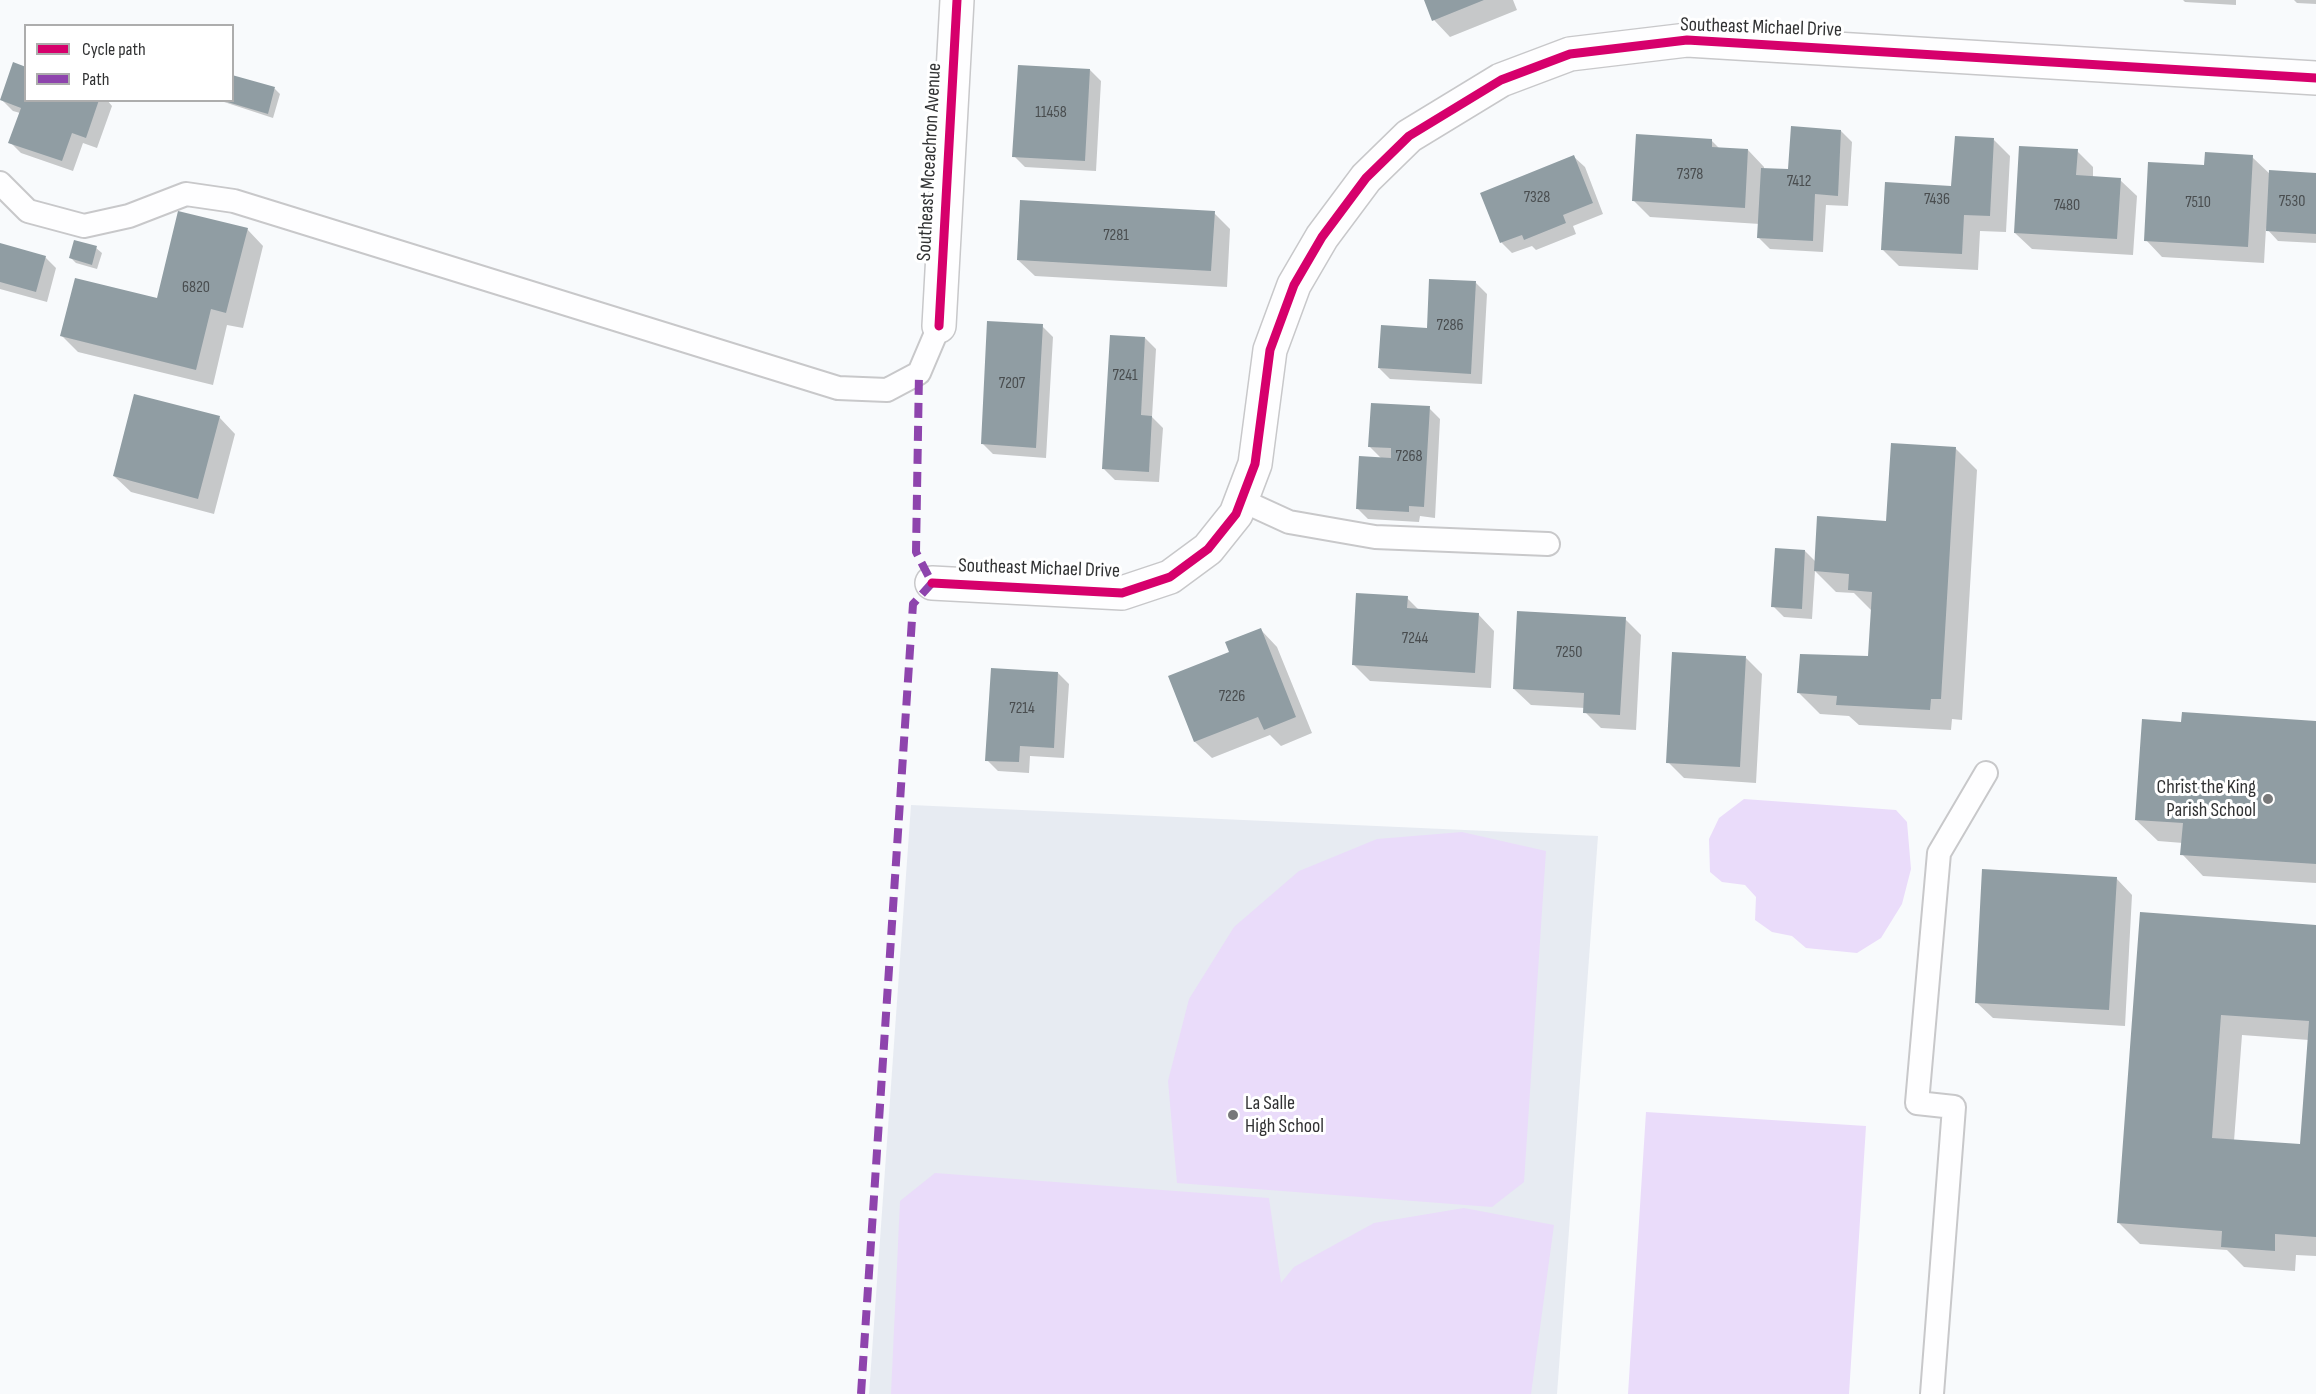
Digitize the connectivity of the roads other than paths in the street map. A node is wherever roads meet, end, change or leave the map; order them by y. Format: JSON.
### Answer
{"nodes":[{"id":1,"x":957,"y":0,"type":"edge"},
{"id":2,"x":2316,"y":78,"type":"edge"},
{"id":3,"x":0,"y":183,"type":"edge"},
{"id":4,"x":939,"y":326,"type":"joint"},
{"id":5,"x":1241,"y":500,"type":"junction"},
{"id":6,"x":1548,"y":544,"type":"dead end"},
{"id":7,"x":932,"y":583,"type":"dead end"},
{"id":8,"x":1986,"y":773,"type":"dead end"},
{"id":9,"x":1932,"y":1394,"type":"edge"}],
"edges":[{"from":1,"to":4,"type":"street","name":"Southeast Mceachron Avenue"},
{"from":2,"to":5,"type":"street","name":"Southeast Michael Drive"},
{"from":3,"to":4,"type":"lane"},
{"from":5,"to":6,"type":"lane"},
{"from":5,"to":7,"type":"street","name":"Southeast Michael Drive"},
{"from":8,"to":9,"type":"lane"}]}
